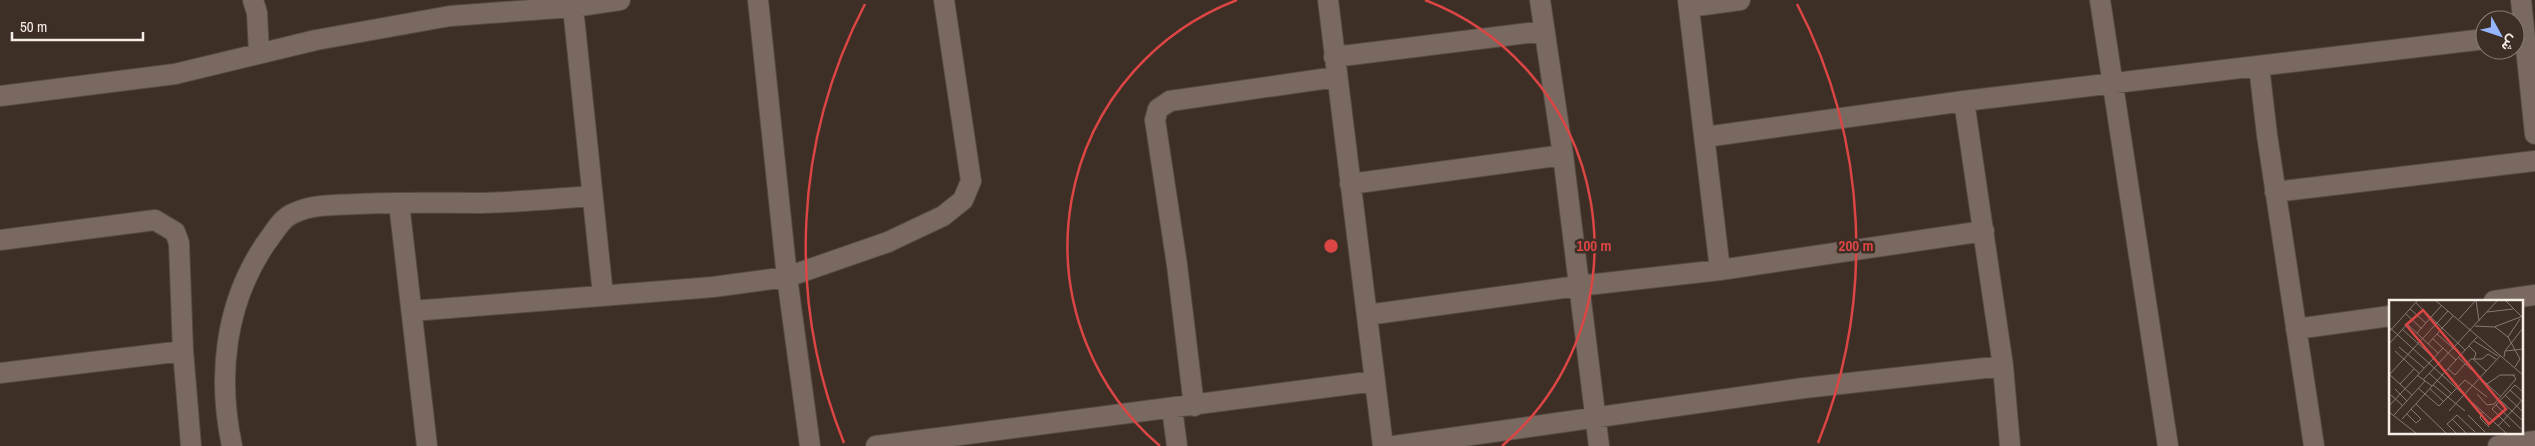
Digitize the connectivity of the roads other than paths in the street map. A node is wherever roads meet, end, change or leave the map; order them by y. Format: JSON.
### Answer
{"nodes":[{"id":1,"x":253,"y":0,"type":"edge"},
{"id":2,"x":620,"y":0,"type":"edge"},
{"id":3,"x":758,"y":0,"type":"edge"},
{"id":4,"x":944,"y":0,"type":"edge"},
{"id":5,"x":1328,"y":0,"type":"edge"},
{"id":6,"x":1540,"y":0,"type":"edge"},
{"id":7,"x":1740,"y":0,"type":"edge"},
{"id":8,"x":2100,"y":0,"type":"edge"},
{"id":9,"x":1688,"y":4,"type":"edge"},
{"id":10,"x":573,"y":7,"type":"junction"},
{"id":11,"x":1544,"y":31,"type":"junction"},
{"id":12,"x":2475,"y":40,"type":"edge"},
{"id":13,"x":259,"y":53,"type":"junction"},
{"id":14,"x":1334,"y":57,"type":"junction"},
{"id":15,"x":2523,"y":60,"type":"edge"},
{"id":16,"x":2260,"y":66,"type":"junction"},
{"id":17,"x":1336,"y":77,"type":"junction"},
{"id":18,"x":2112,"y":83,"type":"junction"},
{"id":19,"x":0,"y":96,"type":"edge"},
{"id":20,"x":1964,"y":101,"type":"junction"},
{"id":21,"x":2535,"y":134,"type":"edge"},
{"id":22,"x":1705,"y":137,"type":"junction"},
{"id":23,"x":1563,"y":155,"type":"junction"},
{"id":24,"x":2535,"y":161,"type":"edge"},
{"id":25,"x":1350,"y":184,"type":"junction"},
{"id":26,"x":2275,"y":192,"type":"junction"},
{"id":27,"x":592,"y":196,"type":"junction"},
{"id":28,"x":399,"y":203,"type":"junction"},
{"id":29,"x":1984,"y":231,"type":"junction"},
{"id":30,"x":0,"y":240,"type":"edge"},
{"id":31,"x":1720,"y":270,"type":"junction"},
{"id":32,"x":787,"y":277,"type":"junction"},
{"id":33,"x":1578,"y":286,"type":"junction"},
{"id":34,"x":603,"y":295,"type":"junction"},
{"id":35,"x":2535,"y":295,"type":"edge"},
{"id":36,"x":2501,"y":300,"type":"edge"},
{"id":37,"x":412,"y":311,"type":"junction"},
{"id":38,"x":1367,"y":316,"type":"junction"},
{"id":39,"x":2389,"y":316,"type":"edge"},
{"id":40,"x":2296,"y":329,"type":"junction"},
{"id":41,"x":184,"y":351,"type":"junction"},
{"id":42,"x":2002,"y":366,"type":"junction"},
{"id":43,"x":0,"y":373,"type":"edge"},
{"id":44,"x":1375,"y":381,"type":"junction"},
{"id":45,"x":1194,"y":406,"type":"junction"},
{"id":46,"x":1172,"y":408,"type":"junction"},
{"id":47,"x":1596,"y":417,"type":"junction"},
{"id":48,"x":2535,"y":440,"type":"edge"},
{"id":49,"x":191,"y":446,"type":"edge"},
{"id":50,"x":232,"y":446,"type":"edge"},
{"id":51,"x":427,"y":446,"type":"edge"},
{"id":52,"x":810,"y":446,"type":"edge"},
{"id":53,"x":876,"y":446,"type":"edge"},
{"id":54,"x":1177,"y":446,"type":"edge"},
{"id":55,"x":1383,"y":446,"type":"edge"},
{"id":56,"x":1394,"y":446,"type":"edge"},
{"id":57,"x":1599,"y":446,"type":"edge"},
{"id":58,"x":2010,"y":446,"type":"edge"},
{"id":59,"x":2168,"y":446,"type":"edge"},
{"id":60,"x":2314,"y":446,"type":"edge"},
{"id":61,"x":2498,"y":446,"type":"edge"}],
"edges":[{"from":1,"to":13,"type":"street"},
{"from":2,"to":10,"type":"street"},
{"from":3,"to":32,"type":"street"},
{"from":4,"to":32,"type":"street"},
{"from":5,"to":14,"type":"street"},
{"from":6,"to":11,"type":"street"},
{"from":7,"to":9,"type":"street"},
{"from":8,"to":18,"type":"street"},
{"from":9,"to":22,"type":"street"},
{"from":10,"to":13,"type":"street"},
{"from":10,"to":27,"type":"street"},
{"from":11,"to":14,"type":"street"},
{"from":11,"to":23,"type":"street"},
{"from":12,"to":16,"type":"street"},
{"from":13,"to":19,"type":"street"},
{"from":14,"to":17,"type":"street"},
{"from":15,"to":21,"type":"street"},
{"from":16,"to":18,"type":"street"},
{"from":16,"to":26,"type":"street"},
{"from":17,"to":25,"type":"street"},
{"from":17,"to":45,"type":"street"},
{"from":18,"to":20,"type":"street"},
{"from":18,"to":59,"type":"street"},
{"from":20,"to":22,"type":"street"},
{"from":20,"to":29,"type":"street"},
{"from":22,"to":31,"type":"street"},
{"from":23,"to":25,"type":"street"},
{"from":23,"to":33,"type":"street"},
{"from":24,"to":26,"type":"street"},
{"from":25,"to":38,"type":"street"},
{"from":26,"to":40,"type":"street"},
{"from":27,"to":28,"type":"street"},
{"from":27,"to":34,"type":"street"},
{"from":28,"to":37,"type":"street"},
{"from":28,"to":50,"type":"street"},
{"from":29,"to":31,"type":"street"},
{"from":29,"to":42,"type":"street"},
{"from":30,"to":41,"type":"street"},
{"from":31,"to":33,"type":"street"},
{"from":32,"to":34,"type":"street"},
{"from":32,"to":52,"type":"street"},
{"from":33,"to":38,"type":"street"},
{"from":33,"to":47,"type":"street"},
{"from":34,"to":37,"type":"street"},
{"from":35,"to":36,"type":"street"},
{"from":37,"to":51,"type":"street"},
{"from":38,"to":44,"type":"street"},
{"from":39,"to":40,"type":"street"},
{"from":40,"to":60,"type":"street"},
{"from":41,"to":43,"type":"street"},
{"from":41,"to":49,"type":"street"},
{"from":42,"to":47,"type":"street"},
{"from":42,"to":58,"type":"street"},
{"from":44,"to":45,"type":"street"},
{"from":44,"to":55,"type":"street"},
{"from":45,"to":46,"type":"street"},
{"from":46,"to":53,"type":"street"},
{"from":46,"to":54,"type":"street"},
{"from":47,"to":56,"type":"street"},
{"from":47,"to":57,"type":"street"},
{"from":48,"to":61,"type":"street"}]}
